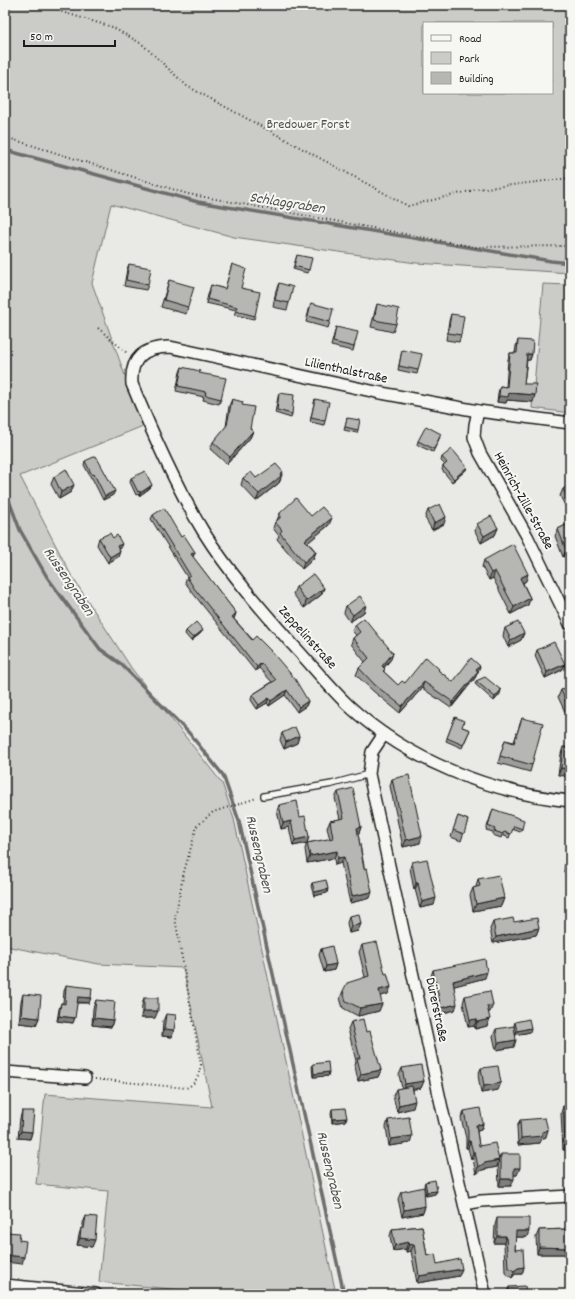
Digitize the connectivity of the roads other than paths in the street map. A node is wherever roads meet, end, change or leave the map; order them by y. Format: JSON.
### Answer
{"nodes":[{"id":1,"x":131,"y":374,"type":"joint"},
{"id":2,"x":478,"y":411,"type":"junction"},
{"id":3,"x":570,"y":423,"type":"edge"},
{"id":4,"x":570,"y":624,"type":"edge"},
{"id":5,"x":384,"y":734,"type":"junction"},
{"id":6,"x":369,"y":774,"type":"junction"},
{"id":7,"x":264,"y":796,"type":"road end"},
{"id":8,"x":570,"y":801,"type":"edge"},
{"id":9,"x":5,"y":1072,"type":"edge"},
{"id":10,"x":85,"y":1078,"type":"road end"},
{"id":11,"x":570,"y":1196,"type":"edge"},
{"id":12,"x":465,"y":1204,"type":"junction"},
{"id":13,"x":5,"y":1285,"type":"edge"},
{"id":14,"x":96,"y":1294,"type":"edge"},
{"id":15,"x":485,"y":1294,"type":"edge"}],
"edges":[{"from":1,"to":2,"type":"street","name":"Lilienthalstraße"},
{"from":1,"to":5,"type":"street","name":"Zeppelinstraße"},
{"from":2,"to":3,"type":"street","name":"Lilienthalstraße"},
{"from":2,"to":4,"type":"street","name":"Heinrich-Zille-Straße"},
{"from":5,"to":6,"type":"street","name":"Dürerstraße"},
{"from":5,"to":8,"type":"street","name":"Zeppelinstraße"},
{"from":6,"to":7,"type":"lane"},
{"from":6,"to":12,"type":"street","name":"Dürerstraße"},
{"from":9,"to":10,"type":"street"},
{"from":11,"to":12,"type":"street"},
{"from":12,"to":15,"type":"street","name":"Dürerstraße"},
{"from":13,"to":14,"type":"street"}]}
